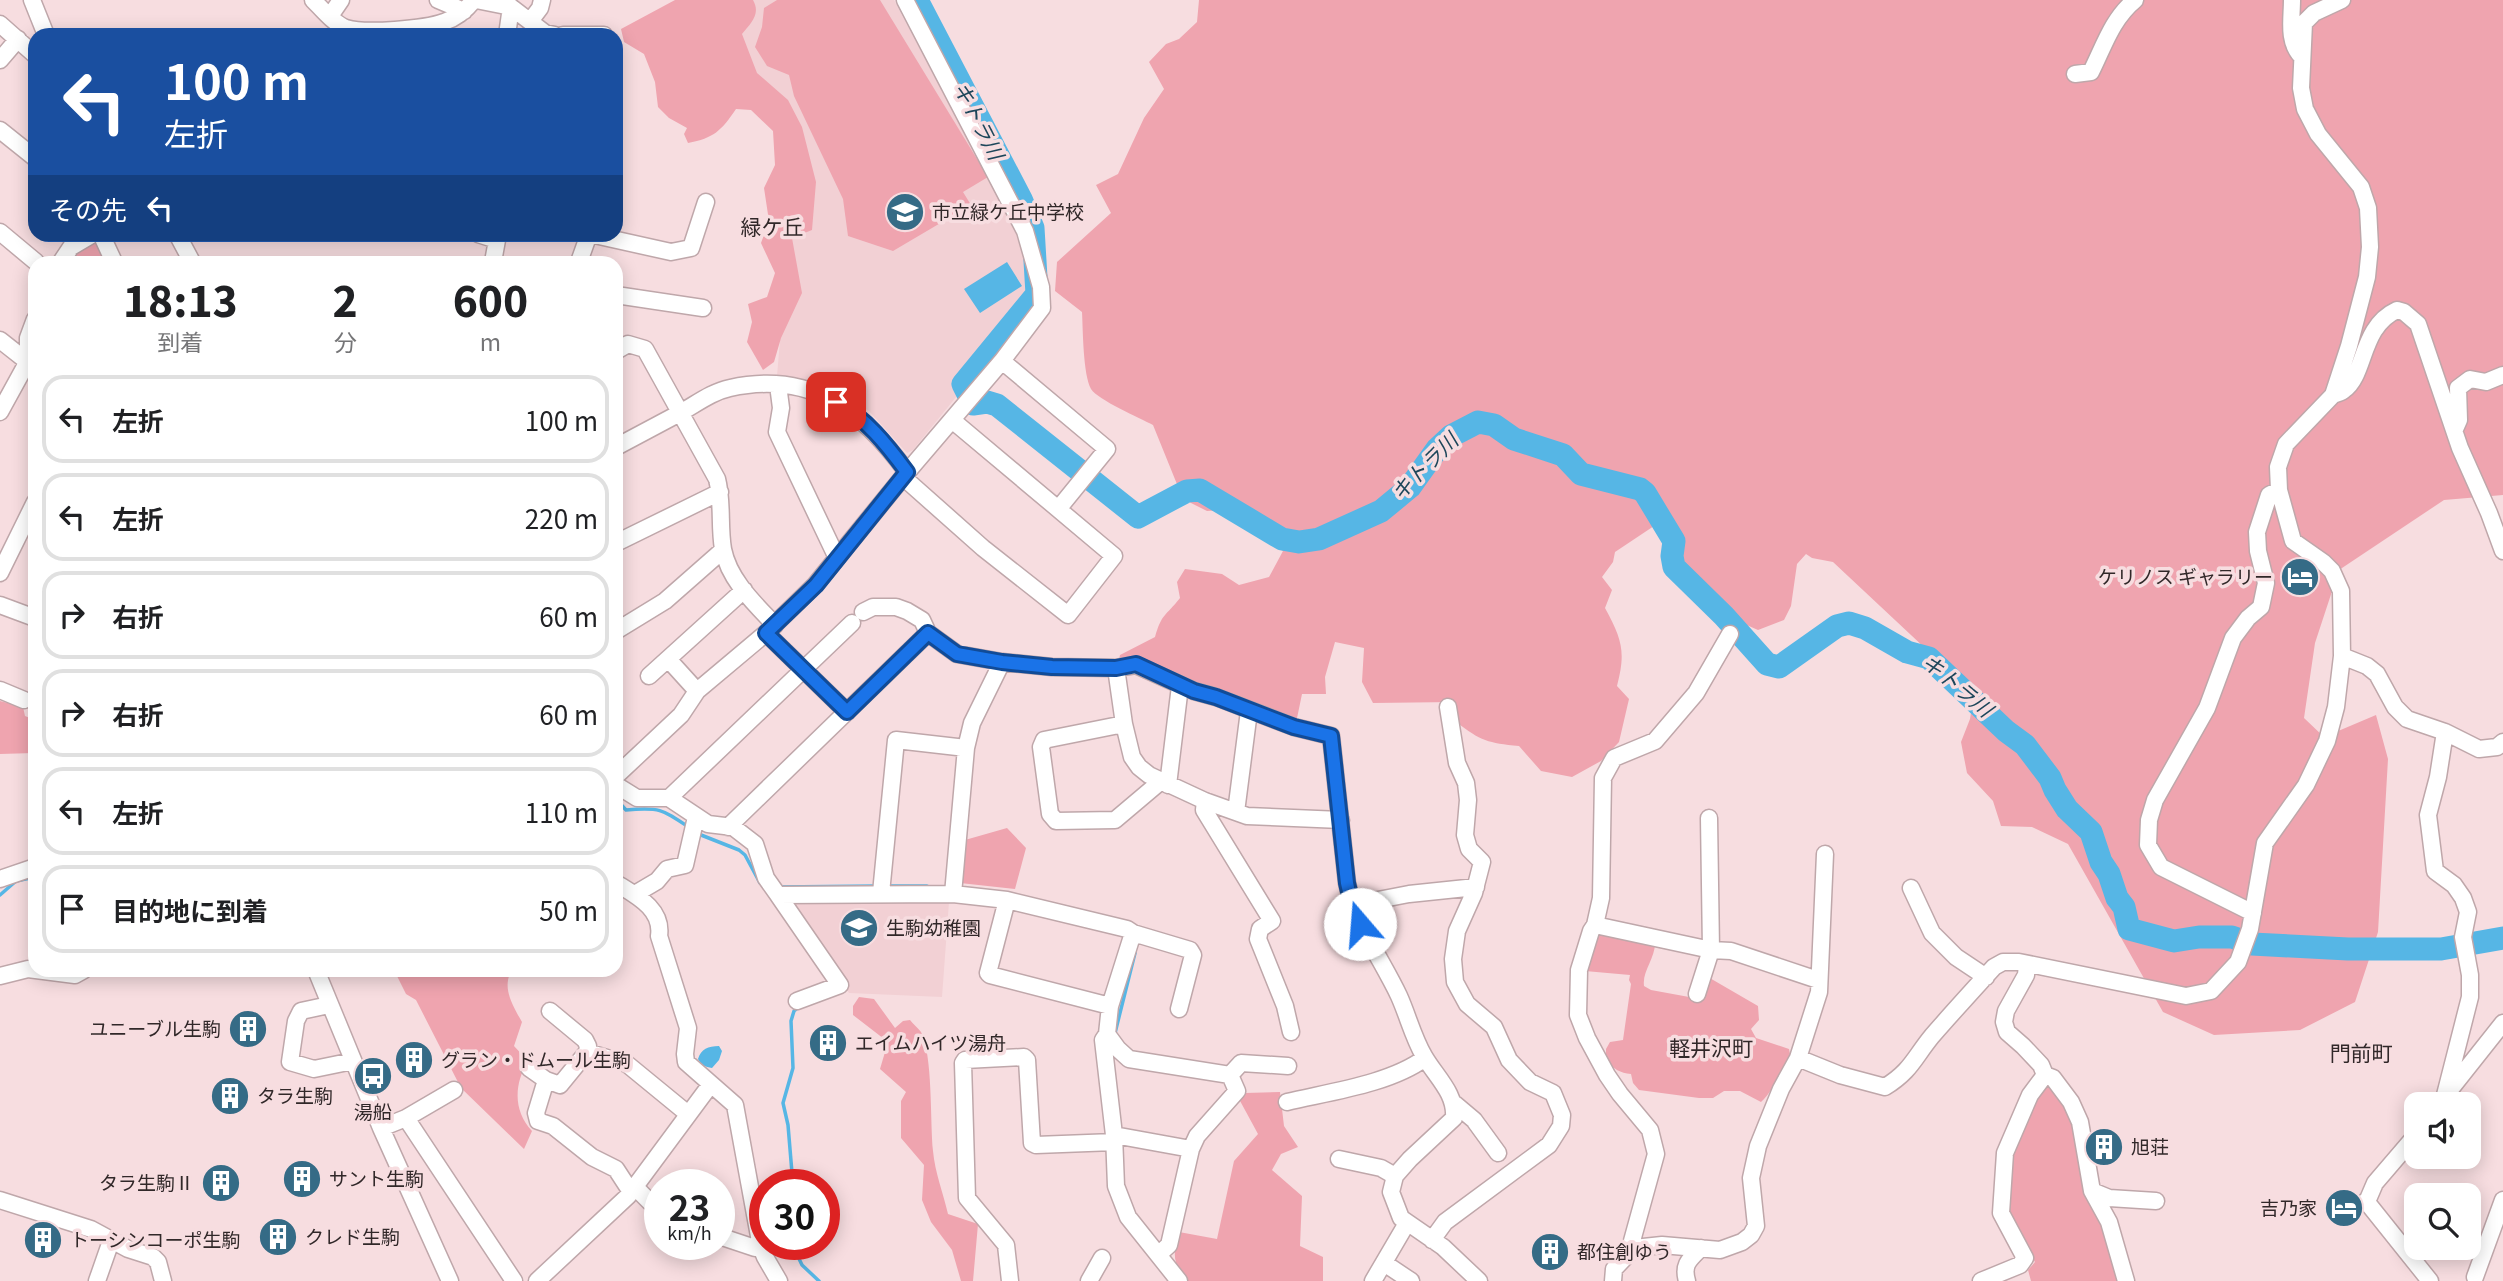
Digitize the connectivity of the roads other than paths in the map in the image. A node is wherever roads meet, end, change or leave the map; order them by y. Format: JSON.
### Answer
{"nodes":[{"id":1,"x":32,"y":0,"type":"edge"},
{"id":2,"x":313,"y":0,"type":"edge"},
{"id":3,"x":341,"y":0,"type":"edge"},
{"id":4,"x":438,"y":0,"type":"edge"},
{"id":5,"x":542,"y":0,"type":"edge"},
{"id":6,"x":905,"y":0,"type":"edge"},
{"id":7,"x":2135,"y":0,"type":"edge"},
{"id":8,"x":2292,"y":0,"type":"edge"},
{"id":9,"x":2342,"y":0,"type":"edge"},
{"id":10,"x":471,"y":4,"type":"edge"},
{"id":11,"x":512,"y":7,"type":"junction"},
{"id":12,"x":330,"y":16,"type":"junction"},
{"id":13,"x":531,"y":20,"type":"junction"},
{"id":14,"x":0,"y":24,"type":"edge"},
{"id":15,"x":43,"y":28,"type":"edge"},
{"id":16,"x":346,"y":28,"type":"edge"},
{"id":17,"x":400,"y":28,"type":"edge"},
{"id":18,"x":509,"y":28,"type":"edge"},
{"id":19,"x":540,"y":28,"type":"edge"},
{"id":20,"x":18,"y":39,"type":"junction"},
{"id":21,"x":28,"y":48,"type":"edge"},
{"id":22,"x":2302,"y":58,"type":"junction"},
{"id":23,"x":0,"y":60,"type":"edge"},
{"id":24,"x":2075,"y":74,"type":"dead end"},
{"id":25,"x":0,"y":130,"type":"edge"},
{"id":26,"x":28,"y":152,"type":"edge"},
{"id":27,"x":706,"y":202,"type":"dead end"},
{"id":28,"x":0,"y":232,"type":"edge"},
{"id":29,"x":623,"y":241,"type":"edge"},
{"id":30,"x":79,"y":242,"type":"edge"},
{"id":31,"x":29,"y":256,"type":"edge"},
{"id":32,"x":65,"y":256,"type":"edge"},
{"id":33,"x":623,"y":296,"type":"edge"},
{"id":34,"x":703,"y":308,"type":"dead end"},
{"id":35,"x":0,"y":340,"type":"edge"},
{"id":36,"x":623,"y":347,"type":"edge"},
{"id":37,"x":1002,"y":361,"type":"junction"},
{"id":38,"x":28,"y":362,"type":"edge"},
{"id":39,"x":28,"y":371,"type":"edge"},
{"id":40,"x":2503,"y":375,"type":"edge"},
{"id":41,"x":778,"y":384,"type":"junction"},
{"id":42,"x":2333,"y":395,"type":"junction"},
{"id":43,"x":0,"y":412,"type":"edge"},
{"id":44,"x":680,"y":413,"type":"junction"},
{"id":45,"x":952,"y":420,"type":"junction"},
{"id":46,"x":2455,"y":432,"type":"junction"},
{"id":47,"x":623,"y":443,"type":"edge"},
{"id":48,"x":905,"y":474,"type":"junction"},
{"id":49,"x":2280,"y":490,"type":"junction"},
{"id":50,"x":720,"y":492,"type":"junction"},
{"id":51,"x":1059,"y":508,"type":"junction"},
{"id":52,"x":28,"y":528,"type":"edge"},
{"id":53,"x":623,"y":540,"type":"edge"},
{"id":54,"x":723,"y":550,"type":"junction"},
{"id":55,"x":2503,"y":551,"type":"edge"},
{"id":56,"x":837,"y":558,"type":"junction"},
{"id":57,"x":0,"y":573,"type":"edge"},
{"id":58,"x":744,"y":590,"type":"junction"},
{"id":59,"x":0,"y":604,"type":"edge"},
{"id":60,"x":28,"y":615,"type":"edge"},
{"id":61,"x":623,"y":627,"type":"edge"},
{"id":62,"x":771,"y":629,"type":"junction"},
{"id":63,"x":928,"y":633,"type":"junction"},
{"id":64,"x":1730,"y":634,"type":"dead end"},
{"id":65,"x":2342,"y":656,"type":"junction"},
{"id":66,"x":668,"y":659,"type":"junction"},
{"id":67,"x":1002,"y":662,"type":"junction"},
{"id":68,"x":1116,"y":668,"type":"junction"},
{"id":69,"x":803,"y":671,"type":"junction"},
{"id":70,"x":649,"y":676,"type":"dead end"},
{"id":71,"x":1180,"y":686,"type":"junction"},
{"id":72,"x":0,"y":690,"type":"edge"},
{"id":73,"x":697,"y":691,"type":"junction"},
{"id":74,"x":24,"y":700,"type":"dead end"},
{"id":75,"x":1448,"y":708,"type":"dead end"},
{"id":76,"x":1249,"y":711,"type":"junction"},
{"id":77,"x":847,"y":712,"type":"junction"},
{"id":78,"x":1124,"y":724,"type":"junction"},
{"id":79,"x":2445,"y":732,"type":"junction"},
{"id":80,"x":2503,"y":742,"type":"edge"},
{"id":81,"x":966,"y":748,"type":"junction"},
{"id":82,"x":623,"y":769,"type":"edge"},
{"id":83,"x":1164,"y":783,"type":"junction"},
{"id":84,"x":623,"y":789,"type":"edge"},
{"id":85,"x":669,"y":798,"type":"junction"},
{"id":86,"x":1205,"y":801,"type":"junction"},
{"id":87,"x":1236,"y":812,"type":"junction"},
{"id":88,"x":696,"y":817,"type":"junction"},
{"id":89,"x":1709,"y":818,"type":"dead end"},
{"id":90,"x":1341,"y":820,"type":"junction"},
{"id":91,"x":728,"y":827,"type":"junction"},
{"id":92,"x":1825,"y":854,"type":"dead end"},
{"id":93,"x":28,"y":869,"type":"edge"},
{"id":94,"x":0,"y":879,"type":"edge"},
{"id":95,"x":623,"y":887,"type":"edge"},
{"id":96,"x":1476,"y":887,"type":"junction"},
{"id":97,"x":1911,"y":888,"type":"dead end"},
{"id":98,"x":881,"y":893,"type":"junction"},
{"id":99,"x":635,"y":894,"type":"junction"},
{"id":100,"x":953,"y":894,"type":"junction"},
{"id":101,"x":778,"y":895,"type":"junction"},
{"id":102,"x":1007,"y":900,"type":"junction"},
{"id":103,"x":1352,"y":905,"type":"junction"},
{"id":104,"x":2253,"y":913,"type":"junction"},
{"id":105,"x":1595,"y":925,"type":"junction"},
{"id":106,"x":1133,"y":933,"type":"junction"},
{"id":107,"x":1711,"y":950,"type":"junction"},
{"id":108,"x":2028,"y":964,"type":"junction"},
{"id":109,"x":28,"y":969,"type":"edge"},
{"id":110,"x":0,"y":976,"type":"edge"},
{"id":111,"x":319,"y":977,"type":"edge"},
{"id":112,"x":1986,"y":977,"type":"junction"},
{"id":113,"x":1818,"y":980,"type":"junction"},
{"id":114,"x":1697,"y":994,"type":"dead end"},
{"id":115,"x":797,"y":1001,"type":"dead end"},
{"id":116,"x":329,"y":1005,"type":"junction"},
{"id":117,"x":1110,"y":1006,"type":"junction"},
{"id":118,"x":1180,"y":1009,"type":"dead end"},
{"id":119,"x":550,"y":1011,"type":"dead end"},
{"id":120,"x":2503,"y":1023,"type":"edge"},
{"id":121,"x":1291,"y":1031,"type":"dead end"},
{"id":122,"x":1107,"y":1034,"type":"junction"},
{"id":123,"x":587,"y":1052,"type":"junction"},
{"id":124,"x":1425,"y":1058,"type":"junction"},
{"id":125,"x":1798,"y":1058,"type":"junction"},
{"id":126,"x":353,"y":1061,"type":"junction"},
{"id":127,"x":1287,"y":1066,"type":"dead end"},
{"id":128,"x":529,"y":1068,"type":"dead end"},
{"id":129,"x":2045,"y":1074,"type":"junction"},
{"id":130,"x":1230,"y":1075,"type":"junction"},
{"id":131,"x":545,"y":1080,"type":"junction"},
{"id":132,"x":711,"y":1084,"type":"junction"},
{"id":133,"x":454,"y":1090,"type":"dead end"},
{"id":134,"x":2444,"y":1092,"type":"edge"},
{"id":135,"x":2448,"y":1092,"type":"edge"},
{"id":136,"x":1287,"y":1102,"type":"dead end"},
{"id":137,"x":1455,"y":1104,"type":"junction"},
{"id":138,"x":688,"y":1114,"type":"junction"},
{"id":139,"x":406,"y":1118,"type":"junction"},
{"id":140,"x":381,"y":1128,"type":"junction"},
{"id":141,"x":1114,"y":1138,"type":"junction"},
{"id":142,"x":1191,"y":1149,"type":"junction"},
{"id":143,"x":2404,"y":1149,"type":"edge"},
{"id":144,"x":1499,"y":1153,"type":"dead end"},
{"id":145,"x":1339,"y":1159,"type":"dead end"},
{"id":146,"x":1395,"y":1177,"type":"junction"},
{"id":147,"x":633,"y":1189,"type":"junction"},
{"id":148,"x":749,"y":1189,"type":"edge"},
{"id":149,"x":2092,"y":1191,"type":"junction"},
{"id":150,"x":644,"y":1198,"type":"edge"},
{"id":151,"x":0,"y":1200,"type":"edge"},
{"id":152,"x":2156,"y":1201,"type":"dead end"},
{"id":153,"x":2502,"y":1202,"type":"edge"},
{"id":154,"x":1407,"y":1223,"type":"junction"},
{"id":155,"x":1433,"y":1240,"type":"junction"},
{"id":156,"x":111,"y":1241,"type":"junction"},
{"id":157,"x":1634,"y":1248,"type":"junction"},
{"id":158,"x":1701,"y":1248,"type":"junction"},
{"id":159,"x":1159,"y":1254,"type":"junction"},
{"id":160,"x":1102,"y":1258,"type":"dead end"},
{"id":161,"x":767,"y":1260,"type":"edge"},
{"id":162,"x":1384,"y":1263,"type":"junction"},
{"id":163,"x":2473,"y":1280,"type":"edge"},
{"id":164,"x":97,"y":1281,"type":"edge"},
{"id":165,"x":163,"y":1281,"type":"edge"},
{"id":166,"x":450,"y":1281,"type":"edge"},
{"id":167,"x":514,"y":1281,"type":"edge"},
{"id":168,"x":537,"y":1281,"type":"edge"},
{"id":169,"x":779,"y":1281,"type":"edge"},
{"id":170,"x":1010,"y":1281,"type":"edge"},
{"id":171,"x":1089,"y":1281,"type":"edge"},
{"id":172,"x":1180,"y":1281,"type":"edge"},
{"id":173,"x":1373,"y":1281,"type":"edge"},
{"id":174,"x":1411,"y":1281,"type":"edge"},
{"id":175,"x":1479,"y":1281,"type":"edge"},
{"id":176,"x":1613,"y":1281,"type":"edge"},
{"id":177,"x":1687,"y":1281,"type":"edge"},
{"id":178,"x":1981,"y":1281,"type":"edge"},
{"id":179,"x":2126,"y":1281,"type":"edge"},
{"id":180,"x":2430,"y":1281,"type":"edge"}],
"edges":[{"from":1,"to":15,"type":"street"},
{"from":2,"to":12,"type":"street"},
{"from":3,"to":12,"type":"street"},
{"from":4,"to":10,"type":"street"},
{"from":5,"to":13,"type":"street"},
{"from":6,"to":37,"type":"street"},
{"from":7,"to":24,"type":"street"},
{"from":8,"to":22,"type":"street"},
{"from":9,"to":22,"type":"street"},
{"from":10,"to":11,"type":"street"},
{"from":10,"to":17,"type":"street"},
{"from":11,"to":13,"type":"street"},
{"from":11,"to":18,"type":"street"},
{"from":12,"to":16,"type":"street"},
{"from":13,"to":19,"type":"street"},
{"from":14,"to":20,"type":"street"},
{"from":20,"to":21,"type":"street"},
{"from":20,"to":23,"type":"street"},
{"from":22,"to":42,"type":"street"},
{"from":25,"to":26,"type":"street"},
{"from":27,"to":29,"type":"street"},
{"from":28,"to":31,"type":"street"},
{"from":30,"to":32,"type":"street"},
{"from":33,"to":34,"type":"street"},
{"from":35,"to":38,"type":"street"},
{"from":36,"to":44,"type":"street"},
{"from":37,"to":45,"type":"street"},
{"from":37,"to":51,"type":"street"},
{"from":39,"to":43,"type":"street"},
{"from":40,"to":46,"type":"street"},
{"from":41,"to":44,"type":"street"},
{"from":41,"to":48,"type":"street"},
{"from":41,"to":56,"type":"street"},
{"from":42,"to":46,"type":"street"},
{"from":42,"to":49,"type":"street"},
{"from":44,"to":47,"type":"street"},
{"from":44,"to":50,"type":"street"},
{"from":45,"to":48,"type":"street"},
{"from":45,"to":51,"type":"street"},
{"from":46,"to":55,"type":"street"},
{"from":48,"to":51,"type":"street"},
{"from":48,"to":56,"type":"street"},
{"from":49,"to":65,"type":"street"},
{"from":49,"to":104,"type":"street"},
{"from":50,"to":53,"type":"street"},
{"from":50,"to":54,"type":"street"},
{"from":52,"to":57,"type":"street"},
{"from":54,"to":58,"type":"street"},
{"from":54,"to":61,"type":"street"},
{"from":56,"to":62,"type":"street"},
{"from":58,"to":62,"type":"street"},
{"from":58,"to":66,"type":"street"},
{"from":59,"to":60,"type":"street"},
{"from":62,"to":69,"type":"street"},
{"from":62,"to":73,"type":"street"},
{"from":63,"to":67,"type":"street"},
{"from":63,"to":69,"type":"street"},
{"from":63,"to":77,"type":"street"},
{"from":64,"to":105,"type":"street"},
{"from":65,"to":79,"type":"street"},
{"from":65,"to":104,"type":"street"},
{"from":66,"to":70,"type":"street"},
{"from":66,"to":73,"type":"street"},
{"from":67,"to":68,"type":"street"},
{"from":67,"to":81,"type":"street"},
{"from":68,"to":71,"type":"street"},
{"from":68,"to":78,"type":"street"},
{"from":69,"to":77,"type":"street"},
{"from":69,"to":85,"type":"street"},
{"from":71,"to":76,"type":"street"},
{"from":71,"to":83,"type":"street"},
{"from":72,"to":74,"type":"street"},
{"from":73,"to":82,"type":"street"},
{"from":75,"to":96,"type":"street"},
{"from":76,"to":87,"type":"street"},
{"from":76,"to":90,"type":"street"},
{"from":77,"to":91,"type":"street"},
{"from":78,"to":83,"type":"street"},
{"from":78,"to":83,"type":"street"},
{"from":79,"to":80,"type":"street"},
{"from":79,"to":134,"type":"street"},
{"from":81,"to":98,"type":"street"},
{"from":81,"to":100,"type":"street"},
{"from":83,"to":86,"type":"street"},
{"from":84,"to":85,"type":"street"},
{"from":85,"to":88,"type":"street"},
{"from":86,"to":87,"type":"street"},
{"from":86,"to":121,"type":"street"},
{"from":87,"to":90,"type":"street"},
{"from":88,"to":91,"type":"street"},
{"from":88,"to":99,"type":"street"},
{"from":89,"to":107,"type":"street"},
{"from":90,"to":103,"type":"street"},
{"from":91,"to":101,"type":"street"},
{"from":92,"to":113,"type":"street"},
{"from":93,"to":94,"type":"street"},
{"from":95,"to":99,"type":"street"},
{"from":96,"to":103,"type":"street"},
{"from":96,"to":155,"type":"street"},
{"from":97,"to":112,"type":"street"},
{"from":98,"to":100,"type":"street"},
{"from":98,"to":101,"type":"street"},
{"from":99,"to":132,"type":"street"},
{"from":100,"to":102,"type":"street"},
{"from":101,"to":115,"type":"street"},
{"from":102,"to":106,"type":"street"},
{"from":102,"to":117,"type":"street"},
{"from":103,"to":124,"type":"street"},
{"from":104,"to":108,"type":"street"},
{"from":105,"to":107,"type":"street"},
{"from":105,"to":157,"type":"street"},
{"from":106,"to":117,"type":"street"},
{"from":106,"to":118,"type":"street"},
{"from":107,"to":113,"type":"street"},
{"from":107,"to":114,"type":"street"},
{"from":108,"to":112,"type":"street"},
{"from":108,"to":129,"type":"street"},
{"from":109,"to":110,"type":"street"},
{"from":111,"to":116,"type":"street"},
{"from":112,"to":125,"type":"street"},
{"from":113,"to":125,"type":"street"},
{"from":116,"to":126,"type":"street"},
{"from":116,"to":126,"type":"street"},
{"from":117,"to":122,"type":"street"},
{"from":119,"to":123,"type":"street"},
{"from":120,"to":135,"type":"street"},
{"from":122,"to":130,"type":"street"},
{"from":122,"to":141,"type":"street"},
{"from":123,"to":131,"type":"street"},
{"from":123,"to":138,"type":"street"},
{"from":124,"to":136,"type":"street"},
{"from":124,"to":137,"type":"street"},
{"from":125,"to":158,"type":"street"},
{"from":126,"to":140,"type":"street"},
{"from":127,"to":130,"type":"street"},
{"from":128,"to":131,"type":"street"},
{"from":129,"to":149,"type":"street"},
{"from":129,"to":178,"type":"street"},
{"from":130,"to":142,"type":"street"},
{"from":131,"to":147,"type":"street"},
{"from":132,"to":138,"type":"street"},
{"from":132,"to":148,"type":"street"},
{"from":133,"to":139,"type":"street"},
{"from":137,"to":144,"type":"street"},
{"from":137,"to":146,"type":"street"},
{"from":138,"to":147,"type":"street"},
{"from":139,"to":140,"type":"street"},
{"from":139,"to":167,"type":"street"},
{"from":140,"to":166,"type":"street"},
{"from":141,"to":142,"type":"street"},
{"from":141,"to":159,"type":"street"},
{"from":141,"to":170,"type":"street"},
{"from":142,"to":159,"type":"street"},
{"from":143,"to":180,"type":"street"},
{"from":145,"to":146,"type":"street"},
{"from":146,"to":154,"type":"street"},
{"from":147,"to":150,"type":"street"},
{"from":147,"to":168,"type":"street"},
{"from":149,"to":152,"type":"street"},
{"from":149,"to":179,"type":"street"},
{"from":151,"to":156,"type":"street"},
{"from":153,"to":163,"type":"street"},
{"from":154,"to":155,"type":"street"},
{"from":154,"to":162,"type":"street"},
{"from":155,"to":175,"type":"street"},
{"from":156,"to":164,"type":"street"},
{"from":156,"to":165,"type":"street"},
{"from":157,"to":158,"type":"street"},
{"from":157,"to":176,"type":"street"},
{"from":158,"to":177,"type":"street"},
{"from":159,"to":172,"type":"street"},
{"from":160,"to":171,"type":"street"},
{"from":161,"to":169,"type":"street"},
{"from":162,"to":173,"type":"street"},
{"from":162,"to":174,"type":"street"}]}
